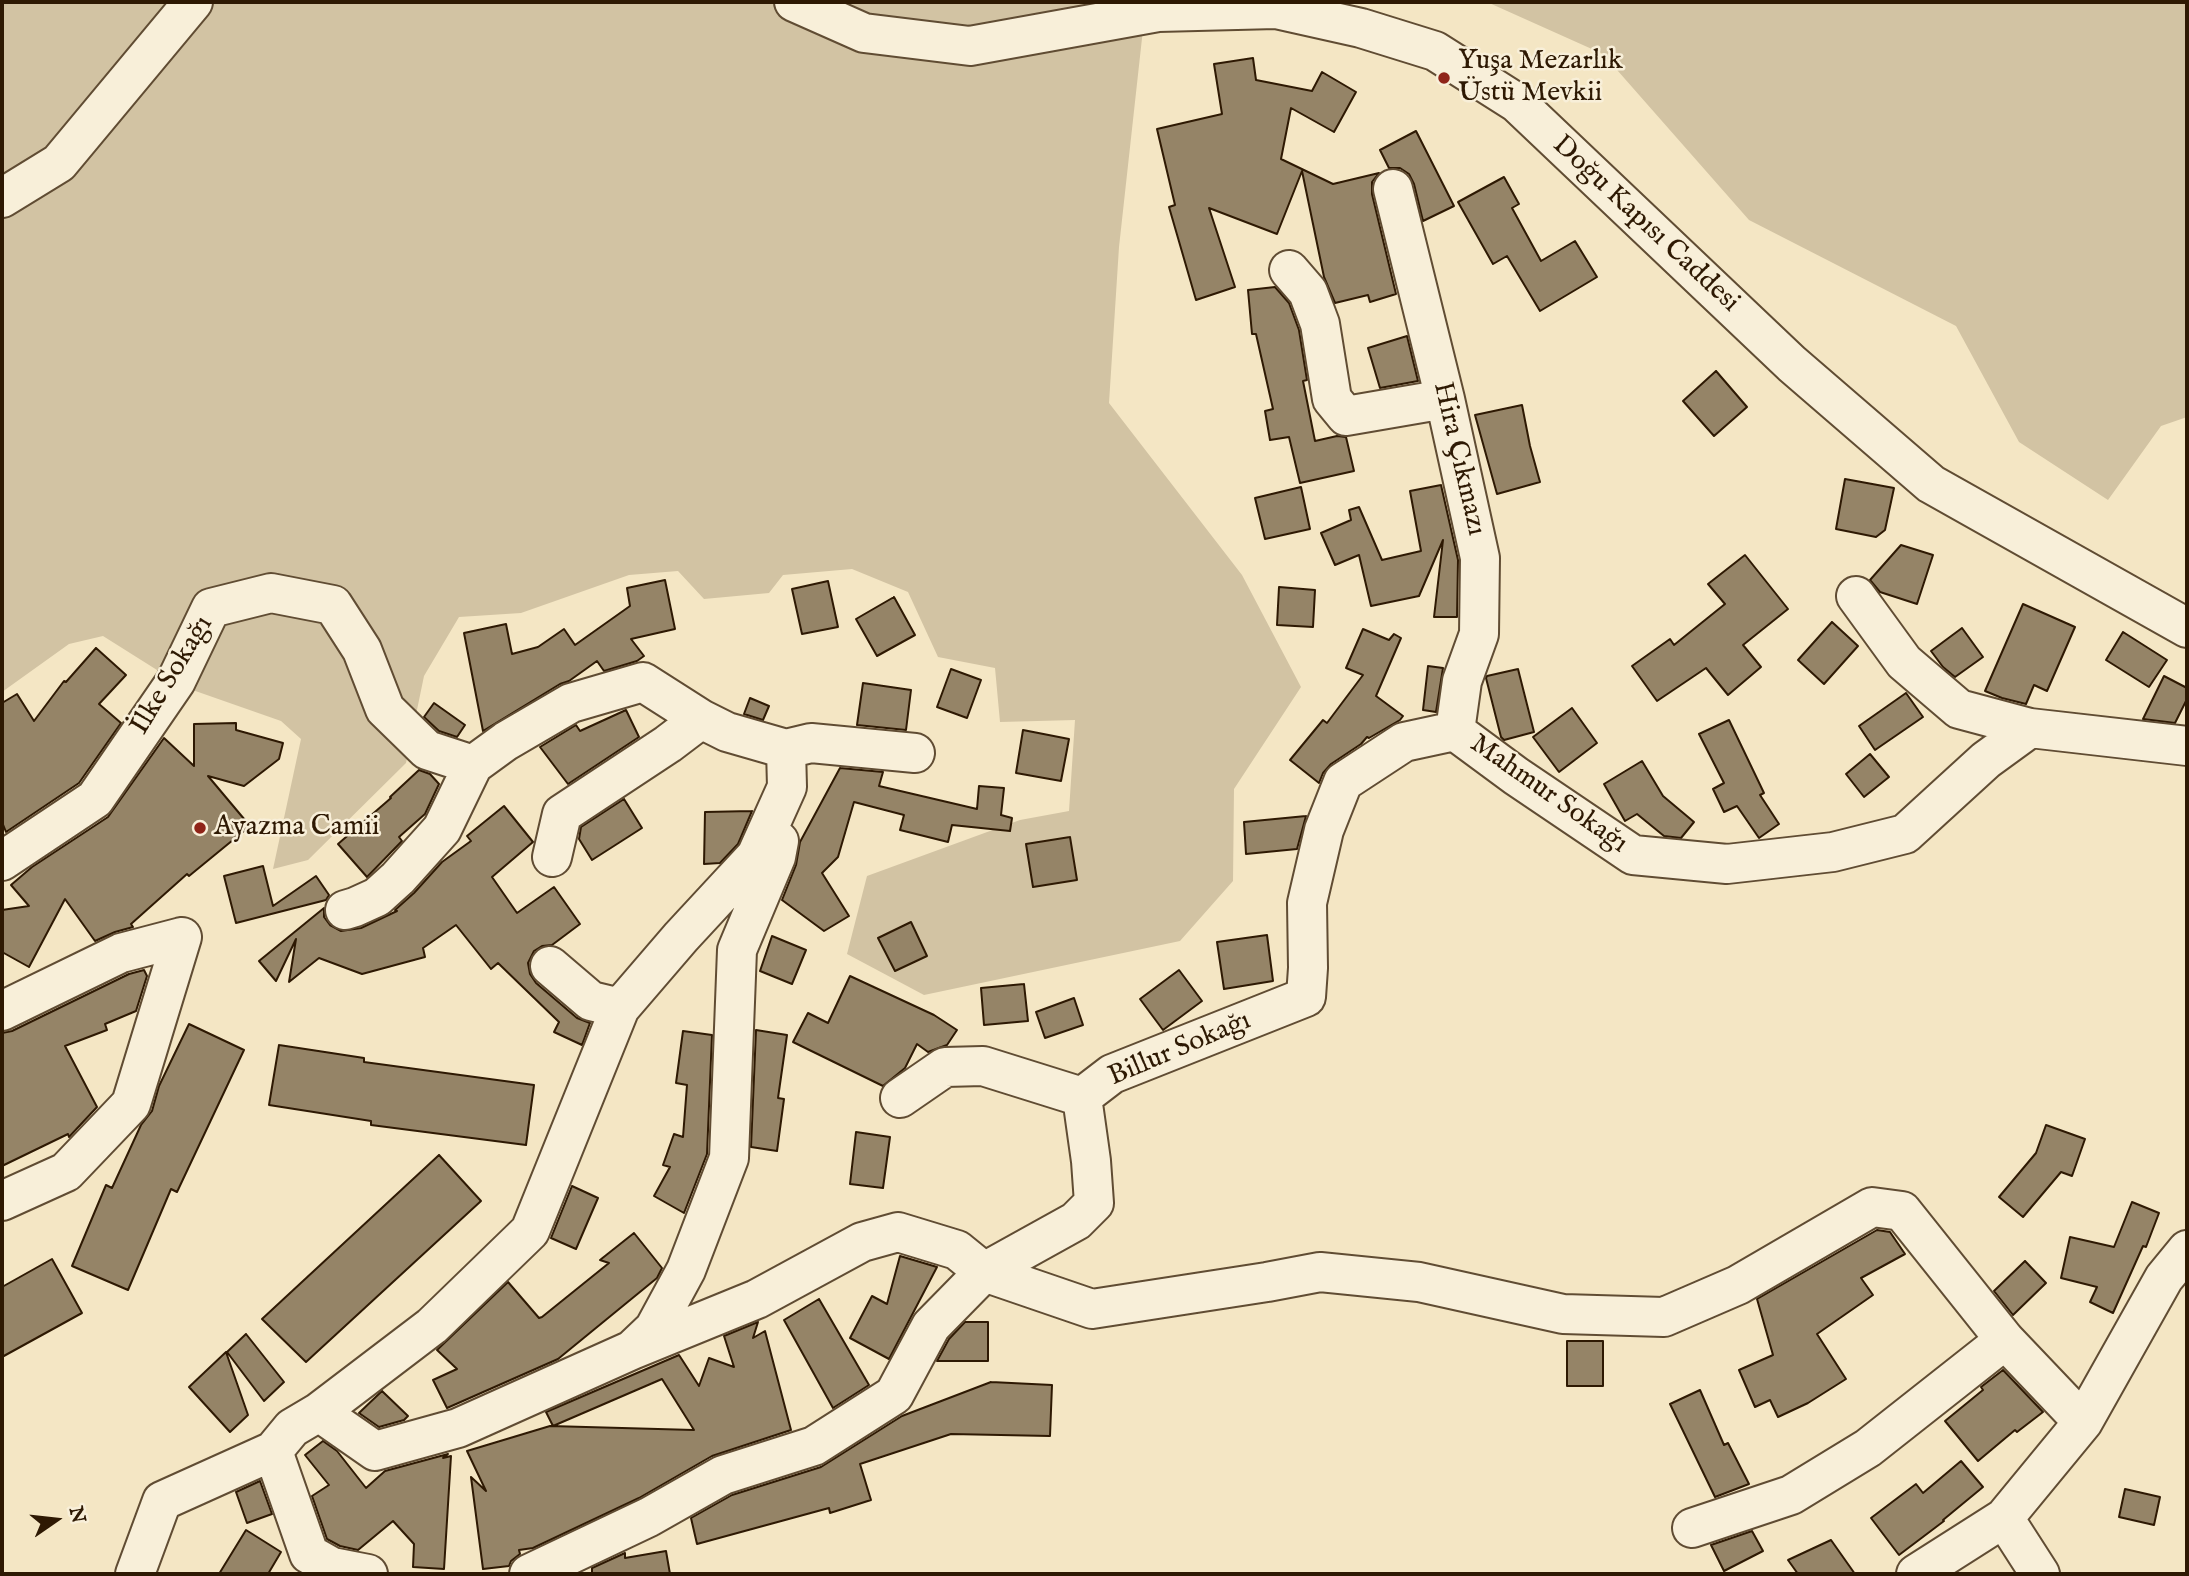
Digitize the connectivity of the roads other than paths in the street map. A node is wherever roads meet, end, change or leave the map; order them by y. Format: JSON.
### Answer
{"nodes":[{"id":1,"x":194,"y":2,"type":"edge"},
{"id":2,"x":793,"y":2,"type":"edge"},
{"id":3,"x":1393,"y":190,"type":"dead end"},
{"id":4,"x":2,"y":198,"type":"edge"},
{"id":5,"x":1289,"y":270,"type":"dead end"},
{"id":6,"x":1445,"y":399,"type":"junction"},
{"id":7,"x":1856,"y":596,"type":"dead end"},
{"id":8,"x":2187,"y":628,"type":"edge"},
{"id":9,"x":702,"y":719,"type":"junction"},
{"id":10,"x":2030,"y":728,"type":"junction"},
{"id":11,"x":1455,"y":731,"type":"junction"},
{"id":12,"x":2187,"y":746,"type":"edge"},
{"id":13,"x":786,"y":748,"type":"junction"},
{"id":14,"x":915,"y":753,"type":"dead end"},
{"id":15,"x":473,"y":765,"type":"junction"},
{"id":16,"x":787,"y":787,"type":"junction"},
{"id":17,"x":552,"y":856,"type":"dead end"},
{"id":18,"x":2,"y":861,"type":"edge"},
{"id":19,"x":345,"y":909,"type":"dead end"},
{"id":20,"x":550,"y":966,"type":"dead end"},
{"id":21,"x":620,"y":1009,"type":"junction"},
{"id":22,"x":2,"y":1012,"type":"edge"},
{"id":23,"x":1082,"y":1097,"type":"junction"},
{"id":24,"x":900,"y":1098,"type":"dead end"},
{"id":25,"x":2,"y":1201,"type":"edge"},
{"id":26,"x":2187,"y":1250,"type":"edge"},
{"id":27,"x":984,"y":1272,"type":"junction"},
{"id":28,"x":2005,"y":1340,"type":"junction"},
{"id":29,"x":632,"y":1350,"type":"junction"},
{"id":30,"x":320,"y":1412,"type":"junction"},
{"id":31,"x":2083,"y":1422,"type":"junction"},
{"id":32,"x":273,"y":1451,"type":"junction"},
{"id":33,"x":2004,"y":1518,"type":"junction"},
{"id":34,"x":1692,"y":1528,"type":"dead end"},
{"id":35,"x":304,"y":1564,"type":"edge"},
{"id":36,"x":1942,"y":1564,"type":"edge"},
{"id":37,"x":135,"y":1574,"type":"edge"},
{"id":38,"x":368,"y":1574,"type":"edge"},
{"id":39,"x":529,"y":1574,"type":"edge"},
{"id":40,"x":1916,"y":1574,"type":"edge"},
{"id":41,"x":2040,"y":1574,"type":"edge"}],
"edges":[{"from":1,"to":4,"type":"street"},
{"from":2,"to":8,"type":"street","name":"Doğu Kapısı Caddesi"},
{"from":3,"to":6,"type":"street","name":"Hira Çıkmazı"},
{"from":5,"to":6,"type":"street"},
{"from":6,"to":11,"type":"street","name":"Hira Çıkmazı"},
{"from":7,"to":10,"type":"street"},
{"from":9,"to":13,"type":"street"},
{"from":9,"to":15,"type":"street"},
{"from":9,"to":17,"type":"street"},
{"from":10,"to":11,"type":"street","name":"Mahmur Sokağı"},
{"from":10,"to":12,"type":"street"},
{"from":11,"to":23,"type":"street","name":"Billur Sokağı"},
{"from":13,"to":14,"type":"street"},
{"from":13,"to":16,"type":"street"},
{"from":15,"to":18,"type":"street","name":"İlke Sokağı"},
{"from":15,"to":19,"type":"street"},
{"from":16,"to":21,"type":"street"},
{"from":16,"to":29,"type":"street"},
{"from":20,"to":21,"type":"street"},
{"from":21,"to":30,"type":"street"},
{"from":22,"to":25,"type":"street"},
{"from":23,"to":24,"type":"street"},
{"from":23,"to":27,"type":"street","name":"Billur Sokağı"},
{"from":26,"to":31,"type":"street"},
{"from":27,"to":28,"type":"street"},
{"from":27,"to":29,"type":"street"},
{"from":27,"to":39,"type":"street"},
{"from":28,"to":31,"type":"street"},
{"from":28,"to":34,"type":"street"},
{"from":29,"to":30,"type":"street"},
{"from":30,"to":32,"type":"street"},
{"from":31,"to":33,"type":"street"},
{"from":32,"to":35,"type":"street"},
{"from":32,"to":37,"type":"street"},
{"from":33,"to":36,"type":"street"},
{"from":33,"to":41,"type":"street"},
{"from":35,"to":38,"type":"street"},
{"from":36,"to":40,"type":"street"}]}
